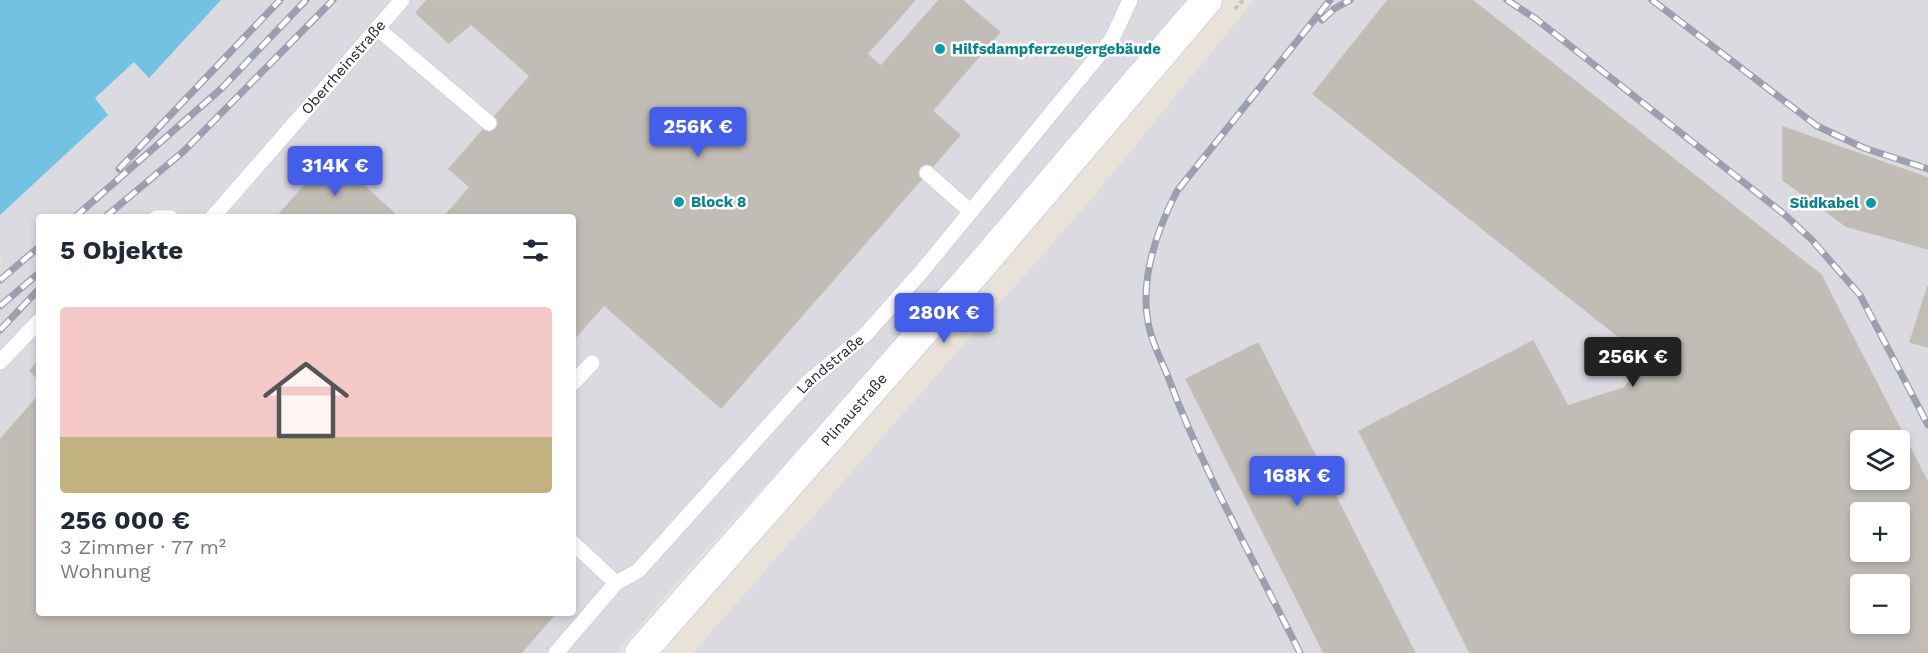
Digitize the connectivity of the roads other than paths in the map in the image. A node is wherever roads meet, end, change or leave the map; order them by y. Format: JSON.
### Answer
{"nodes":[{"id":1,"x":402,"y":0,"type":"edge"},
{"id":2,"x":1207,"y":0,"type":"edge"},
{"id":3,"x":1125,"y":2,"type":"edge"},
{"id":4,"x":378,"y":28,"type":"junction"},
{"id":5,"x":489,"y":123,"type":"dead end"},
{"id":6,"x":927,"y":173,"type":"dead end"},
{"id":7,"x":971,"y":212,"type":"junction"},
{"id":8,"x":216,"y":214,"type":"edge"},
{"id":9,"x":36,"y":324,"type":"edge"},
{"id":10,"x":0,"y":362,"type":"edge"},
{"id":11,"x":592,"y":363,"type":"dead end"},
{"id":12,"x":576,"y":381,"type":"edge"},
{"id":13,"x":576,"y":546,"type":"edge"},
{"id":14,"x":616,"y":583,"type":"junction"},
{"id":15,"x":556,"y":653,"type":"edge"},
{"id":16,"x":640,"y":653,"type":"edge"}],
"edges":[{"from":1,"to":4,"type":"lane","name":"Oberrheinstraße"},
{"from":2,"to":16,"type":"street","name":"Plinaustraße"},
{"from":3,"to":7,"type":"lane","name":"Landstraße"},
{"from":4,"to":5,"type":"lane"},
{"from":4,"to":8,"type":"lane","name":"Oberrheinstraße"},
{"from":6,"to":7,"type":"lane"},
{"from":7,"to":14,"type":"lane","name":"Landstraße"},
{"from":9,"to":10,"type":"lane"},
{"from":11,"to":12,"type":"lane"},
{"from":13,"to":14,"type":"lane"},
{"from":14,"to":15,"type":"lane","name":"Landstraße"}]}
